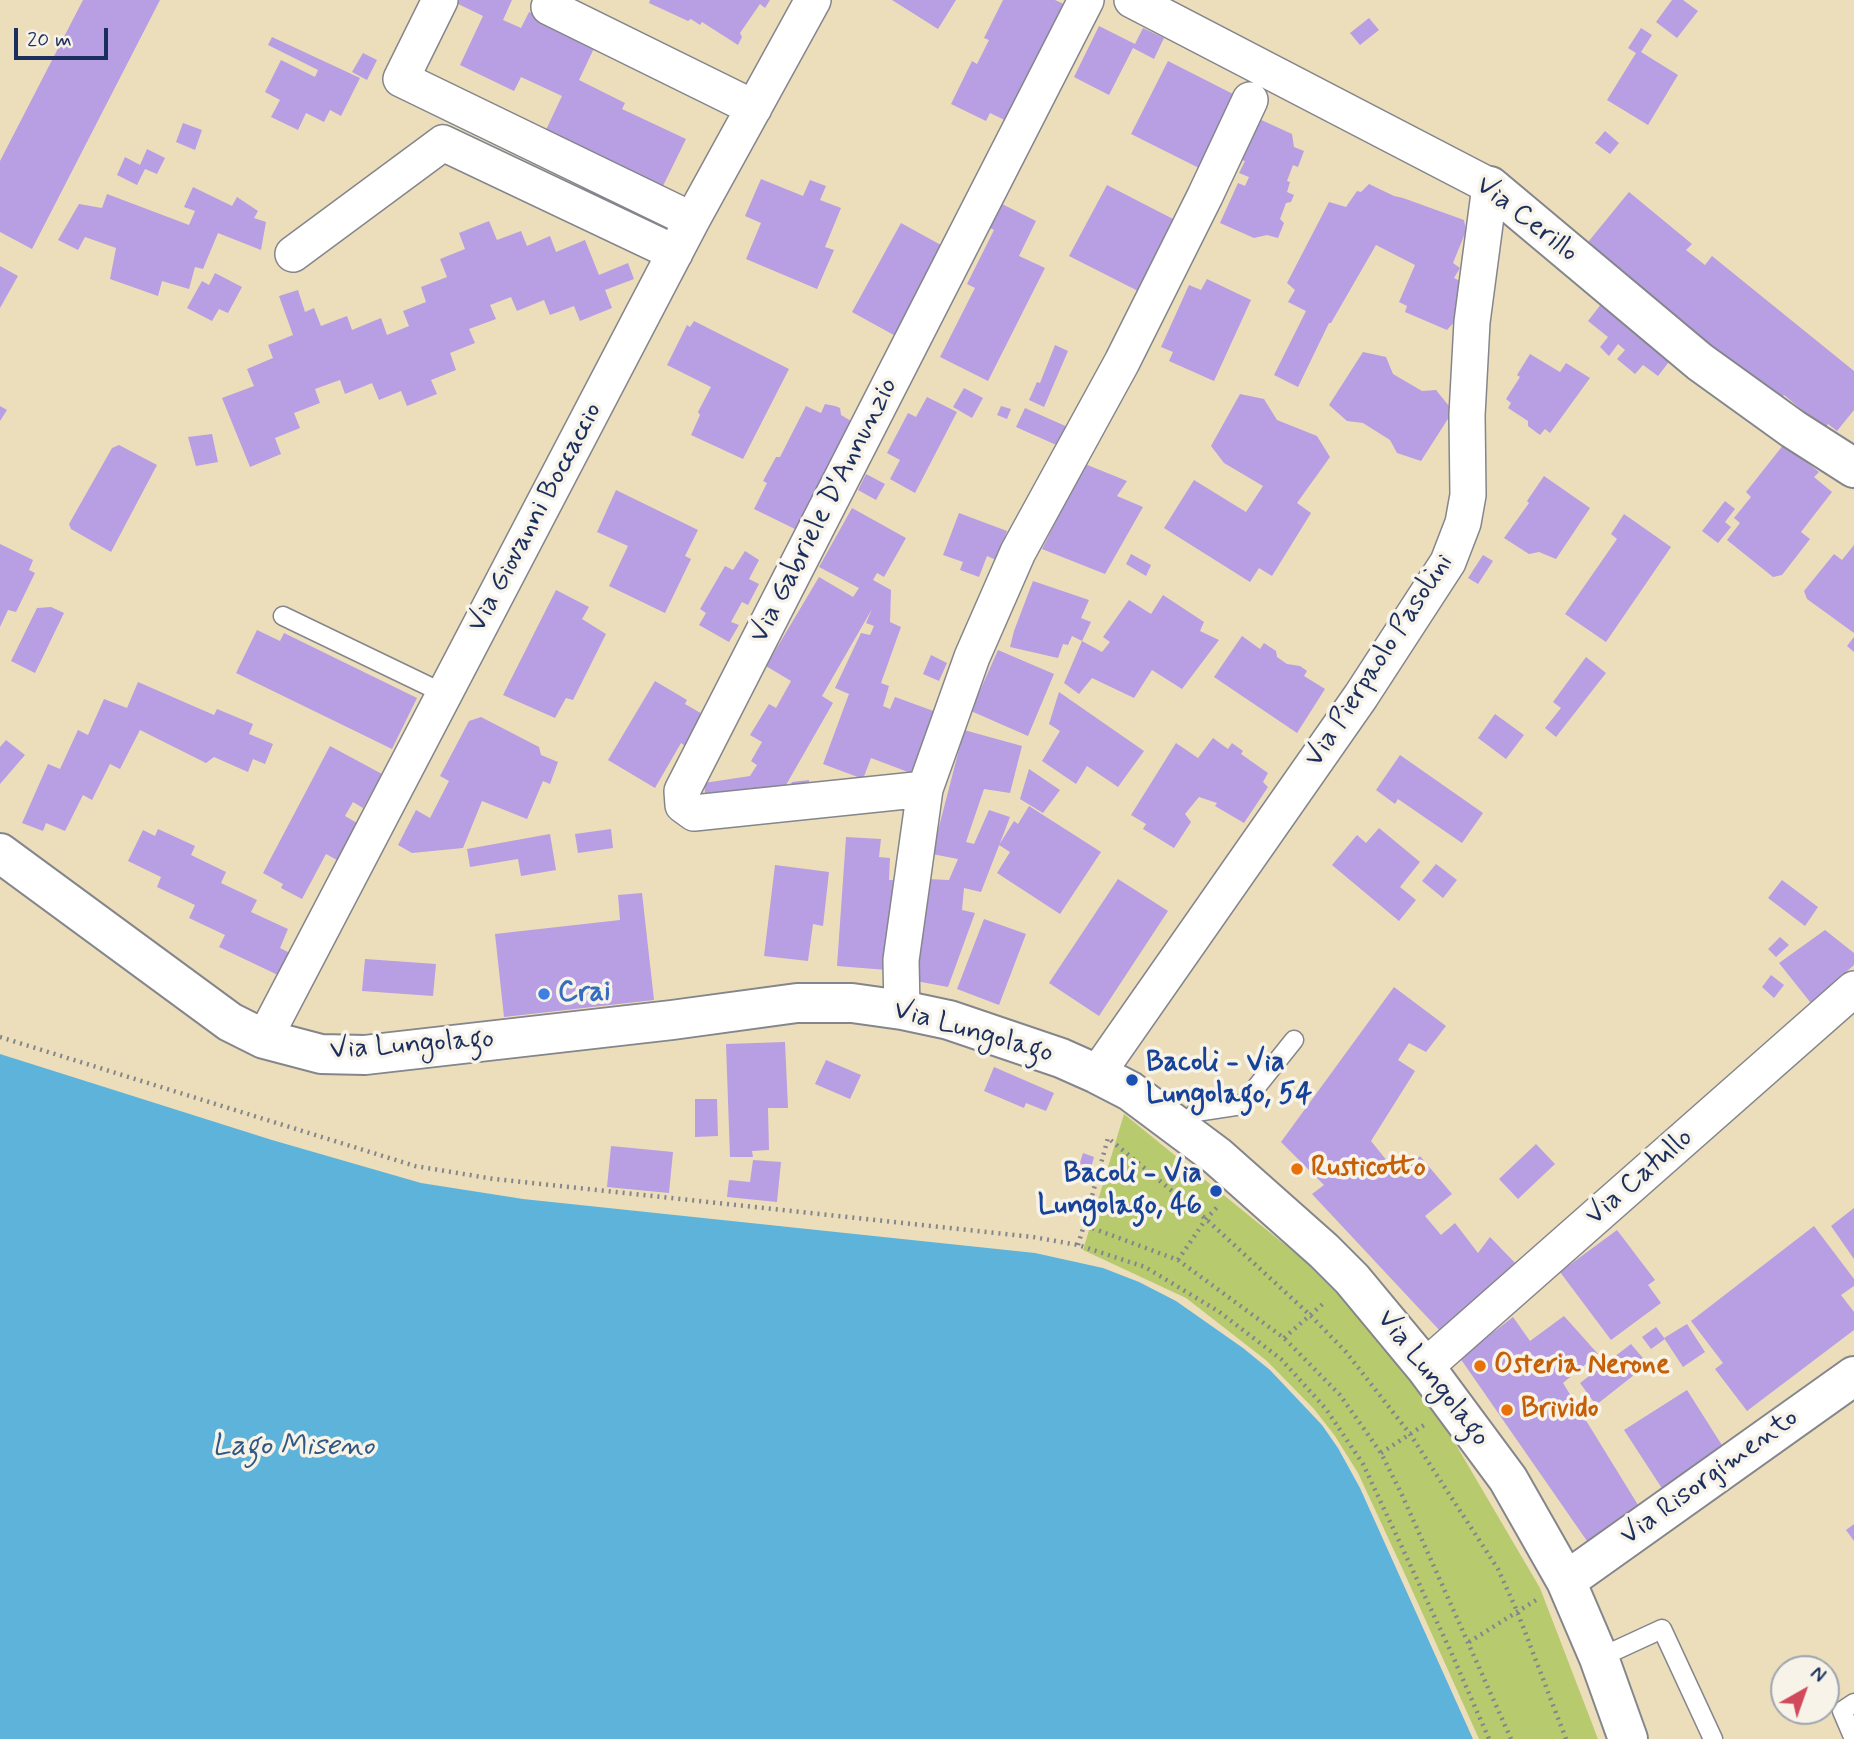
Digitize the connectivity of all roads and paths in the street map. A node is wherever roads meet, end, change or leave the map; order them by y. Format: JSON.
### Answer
{"nodes":[{"id":1,"x":440,"y":0,"type":"edge"},
{"id":2,"x":553,"y":0,"type":"edge"},
{"id":3,"x":813,"y":0,"type":"edge"},
{"id":4,"x":1086,"y":0,"type":"edge"},
{"id":5,"x":1132,"y":0,"type":"edge"},
{"id":6,"x":1250,"y":100,"type":"dead end"},
{"id":7,"x":754,"y":108,"type":"junction"},
{"id":8,"x":1490,"y":186,"type":"junction"},
{"id":9,"x":692,"y":220,"type":"junction"},
{"id":10,"x":675,"y":253,"type":"junction"},
{"id":11,"x":293,"y":254,"type":"dead end"},
{"id":12,"x":1854,"y":468,"type":"edge"},
{"id":13,"x":283,"y":616,"type":"dead end"},
{"id":14,"x":445,"y":694,"type":"junction"},
{"id":15,"x":925,"y":789,"type":"junction"},
{"id":16,"x":0,"y":853,"type":"edge"},
{"id":17,"x":1854,"y":989,"type":"edge"},
{"id":18,"x":902,"y":1010,"type":"junction"},
{"id":19,"x":0,"y":1037,"type":"edge"},
{"id":20,"x":264,"y":1039,"type":"junction"},
{"id":21,"x":1294,"y":1040,"type":"dead end"},
{"id":22,"x":1097,"y":1073,"type":"junction"},
{"id":23,"x":1182,"y":1130,"type":"junction"},
{"id":24,"x":1222,"y":1203,"type":"dead end"},
{"id":25,"x":1206,"y":1219,"type":"junction"},
{"id":26,"x":1084,"y":1225,"type":"junction"},
{"id":27,"x":1078,"y":1245,"type":"junction"},
{"id":28,"x":1178,"y":1260,"type":"junction"},
{"id":29,"x":1326,"y":1301,"type":"dead end"},
{"id":30,"x":1310,"y":1315,"type":"junction"},
{"id":31,"x":1284,"y":1338,"type":"junction"},
{"id":32,"x":1425,"y":1367,"type":"junction"},
{"id":33,"x":1854,"y":1376,"type":"edge"},
{"id":34,"x":1428,"y":1423,"type":"dead end"},
{"id":35,"x":1410,"y":1434,"type":"junction"},
{"id":36,"x":1381,"y":1453,"type":"junction"},
{"id":37,"x":1566,"y":1581,"type":"junction"},
{"id":38,"x":1517,"y":1611,"type":"junction"},
{"id":39,"x":1469,"y":1642,"type":"junction"},
{"id":40,"x":1600,"y":1658,"type":"junction"},
{"id":41,"x":1854,"y":1703,"type":"edge"},
{"id":42,"x":1489,"y":1739,"type":"edge"},
{"id":43,"x":1511,"y":1739,"type":"edge"},
{"id":44,"x":1566,"y":1739,"type":"edge"},
{"id":45,"x":1628,"y":1739,"type":"edge"},
{"id":46,"x":1642,"y":1739,"type":"edge"},
{"id":47,"x":1713,"y":1739,"type":"edge"},
{"id":48,"x":1854,"y":1739,"type":"edge"}],
"edges":[{"from":1,"to":9,"type":"street"},
{"from":2,"to":7,"type":"street"},
{"from":3,"to":7,"type":"street","name":"Via Giovanni Boccaccio"},
{"from":4,"to":15,"type":"street","name":"Via Gabriele D'Annunzio"},
{"from":5,"to":8,"type":"street","name":"Via Cerillo"},
{"from":6,"to":15,"type":"street"},
{"from":7,"to":9,"type":"street","name":"Via Giovanni Boccaccio"},
{"from":8,"to":12,"type":"main road","name":"Via Cerillo"},
{"from":8,"to":22,"type":"street","name":"Via Pierpaolo Pasolini"},
{"from":9,"to":10,"type":"street","name":"Via Giovanni Boccaccio"},
{"from":10,"to":11,"type":"street"},
{"from":10,"to":14,"type":"street","name":"Via Giovanni Boccaccio"},
{"from":13,"to":14,"type":"lane"},
{"from":14,"to":20,"type":"street","name":"Via Giovanni Boccaccio"},
{"from":15,"to":18,"type":"street"},
{"from":16,"to":20,"type":"main road","name":"Via Lungolago"},
{"from":17,"to":32,"type":"street","name":"Via Catullo"},
{"from":18,"to":20,"type":"main road","name":"Via Lungolago"},
{"from":18,"to":22,"type":"main road","name":"Via Lungolago"},
{"from":19,"to":27,"type":"path"},
{"from":21,"to":23,"type":"lane"},
{"from":22,"to":23,"type":"main road","name":"Via Lungolago"},
{"from":23,"to":32,"type":"main road","name":"Via Lungolago"},
{"from":24,"to":25,"type":"path"},
{"from":25,"to":26,"type":"path"},
{"from":25,"to":28,"type":"path"},
{"from":25,"to":30,"type":"path"},
{"from":26,"to":27,"type":"path"},
{"from":26,"to":28,"type":"path"},
{"from":27,"to":42,"type":"path"},
{"from":28,"to":31,"type":"path"},
{"from":29,"to":30,"type":"path"},
{"from":30,"to":31,"type":"path"},
{"from":30,"to":35,"type":"path"},
{"from":31,"to":36,"type":"path"},
{"from":32,"to":37,"type":"main road","name":"Via Lungolago"},
{"from":33,"to":37,"type":"main road","name":"Via Risorgimento"},
{"from":34,"to":35,"type":"path"},
{"from":35,"to":36,"type":"path"},
{"from":35,"to":38,"type":"path"},
{"from":36,"to":39,"type":"path"},
{"from":37,"to":38,"type":"path"},
{"from":37,"to":40,"type":"main road","name":"Via Lungolago"},
{"from":38,"to":39,"type":"path"},
{"from":38,"to":44,"type":"path"},
{"from":39,"to":43,"type":"path"},
{"from":40,"to":45,"type":"main road","name":"Via Lungolago"},
{"from":40,"to":46,"type":"main road","name":"Via Lungolago"},
{"from":40,"to":47,"type":"lane"},
{"from":41,"to":48,"type":"lane"}]}
